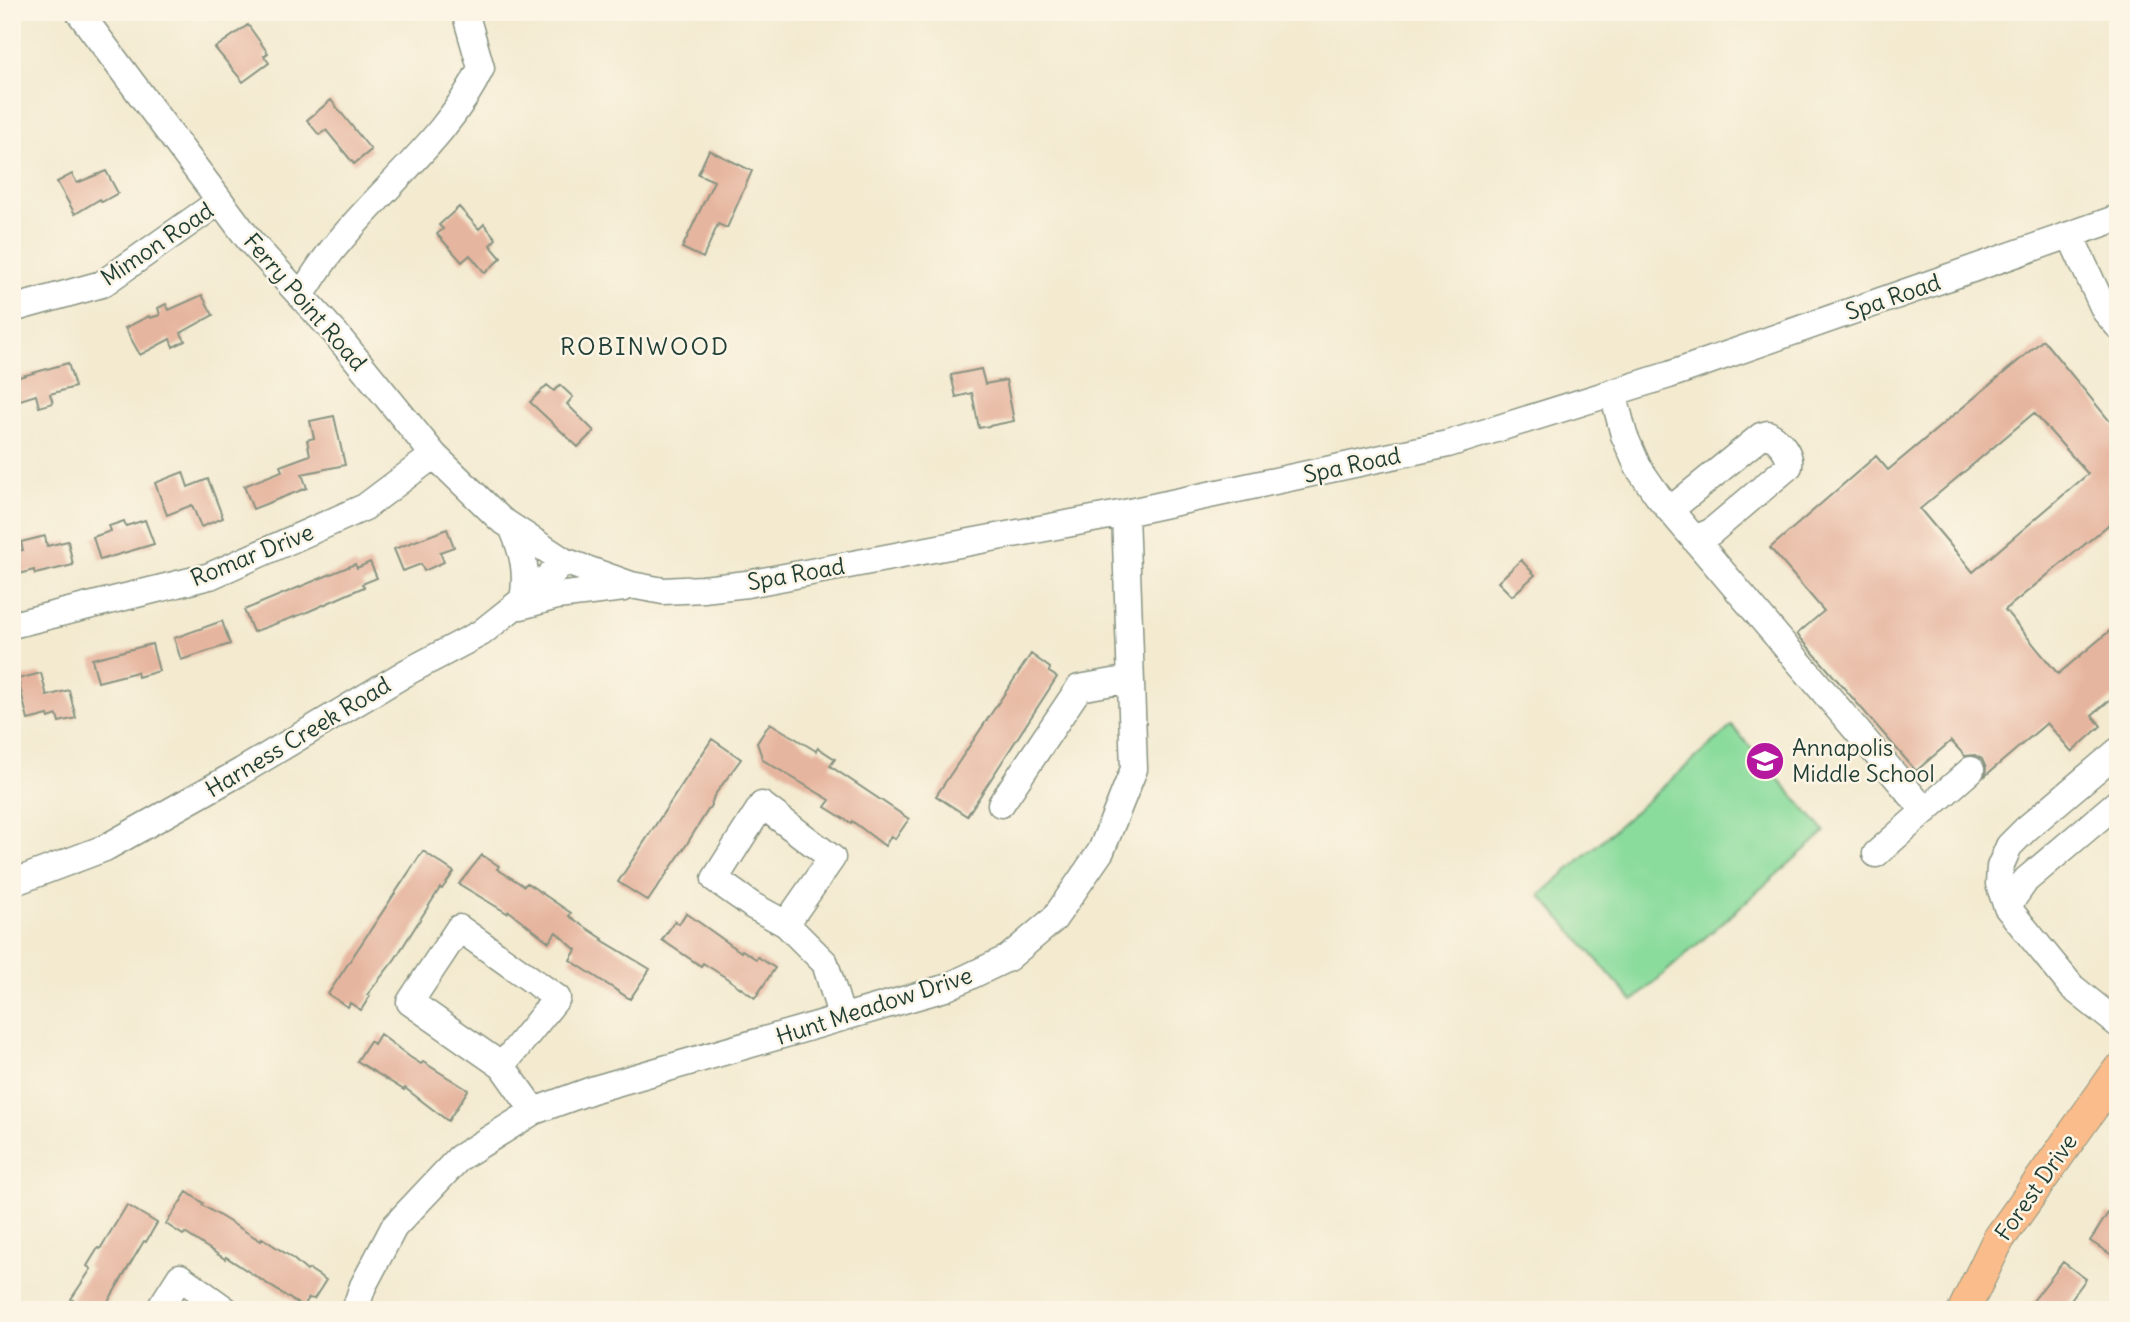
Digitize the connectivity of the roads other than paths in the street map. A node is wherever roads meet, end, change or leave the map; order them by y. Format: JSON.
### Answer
{"nodes":[{"id":1,"x":79,"y":12,"type":"edge"},
{"id":2,"x":465,"y":12,"type":"edge"},
{"id":3,"x":220,"y":201,"type":"junction"},
{"id":4,"x":2118,"y":218,"type":"edge"},
{"id":5,"x":2070,"y":235,"type":"junction"},
{"id":6,"x":300,"y":296,"type":"junction"},
{"id":7,"x":12,"y":309,"type":"edge"},
{"id":8,"x":2118,"y":326,"type":"edge"},
{"id":9,"x":1613,"y":393,"type":"junction"},
{"id":10,"x":434,"y":455,"type":"junction"},
{"id":11,"x":1670,"y":510,"type":"junction"},
{"id":12,"x":1125,"y":513,"type":"junction"},
{"id":13,"x":512,"y":527,"type":"junction"},
{"id":14,"x":1694,"y":539,"type":"junction"},
{"id":15,"x":564,"y":561,"type":"junction"},
{"id":16,"x":639,"y":586,"type":"junction"},
{"id":17,"x":518,"y":605,"type":"junction"},
{"id":18,"x":12,"y":625,"type":"edge"},
{"id":19,"x":1130,"y":679,"type":"junction"},
{"id":20,"x":2118,"y":751,"type":"edge"},
{"id":21,"x":1971,"y":770,"type":"dead end"},
{"id":22,"x":2118,"y":802,"type":"edge"},
{"id":23,"x":1001,"y":804,"type":"dead end"},
{"id":24,"x":1925,"y":811,"type":"junction"},
{"id":25,"x":1876,"y":854,"type":"dead end"},
{"id":26,"x":12,"y":883,"type":"edge"},
{"id":27,"x":2007,"y":906,"type":"junction"},
{"id":28,"x":786,"y":924,"type":"junction"},
{"id":29,"x":842,"y":1018,"type":"junction"},
{"id":30,"x":2118,"y":1024,"type":"edge"},
{"id":31,"x":502,"y":1066,"type":"junction"},
{"id":32,"x":2118,"y":1071,"type":"edge"},
{"id":33,"x":534,"y":1111,"type":"junction"},
{"id":34,"x":159,"y":1310,"type":"edge"},
{"id":35,"x":226,"y":1310,"type":"edge"},
{"id":36,"x":355,"y":1310,"type":"edge"},
{"id":37,"x":1964,"y":1310,"type":"edge"}],
"edges":[{"from":1,"to":3,"type":"street","name":"Ferry Point Road"},
{"from":2,"to":6,"type":"street"},
{"from":3,"to":6,"type":"street","name":"Ferry Point Road"},
{"from":3,"to":7,"type":"street","name":"Mimon Road"},
{"from":4,"to":5,"type":"street","name":"Spa Road"},
{"from":5,"to":8,"type":"street"},
{"from":5,"to":9,"type":"street","name":"Spa Road"},
{"from":6,"to":10,"type":"street","name":"Ferry Point Road"},
{"from":9,"to":11,"type":"street"},
{"from":9,"to":12,"type":"street","name":"Spa Road"},
{"from":10,"to":13,"type":"street","name":"Ferry Point Road"},
{"from":10,"to":18,"type":"street","name":"Romar Drive"},
{"from":11,"to":14,"type":"street"},
{"from":11,"to":14,"type":"street"},
{"from":12,"to":16,"type":"street","name":"Spa Road"},
{"from":12,"to":19,"type":"street","name":"Hunt Meadow Drive"},
{"from":13,"to":15,"type":"street","name":"Ferry Point Road"},
{"from":13,"to":17,"type":"street"},
{"from":14,"to":24,"type":"street"},
{"from":15,"to":16,"type":"street","name":"Spa Road"},
{"from":15,"to":17,"type":"street","name":"Harness Creek Road"},
{"from":16,"to":17,"type":"street"},
{"from":17,"to":26,"type":"street","name":"Harness Creek Road"},
{"from":19,"to":23,"type":"street"},
{"from":19,"to":29,"type":"street","name":"Hunt Meadow Drive"},
{"from":20,"to":27,"type":"street"},
{"from":21,"to":24,"type":"street"},
{"from":22,"to":27,"type":"street"},
{"from":24,"to":25,"type":"street"},
{"from":27,"to":30,"type":"street"},
{"from":28,"to":28,"type":"street"},
{"from":28,"to":29,"type":"street"},
{"from":29,"to":33,"type":"street","name":"Hunt Meadow Drive"},
{"from":31,"to":31,"type":"street"},
{"from":31,"to":33,"type":"street"},
{"from":32,"to":37,"type":"main road","name":"Forest Drive"},
{"from":33,"to":36,"type":"street","name":"Hunt Meadow Drive"},
{"from":34,"to":35,"type":"street"}]}
